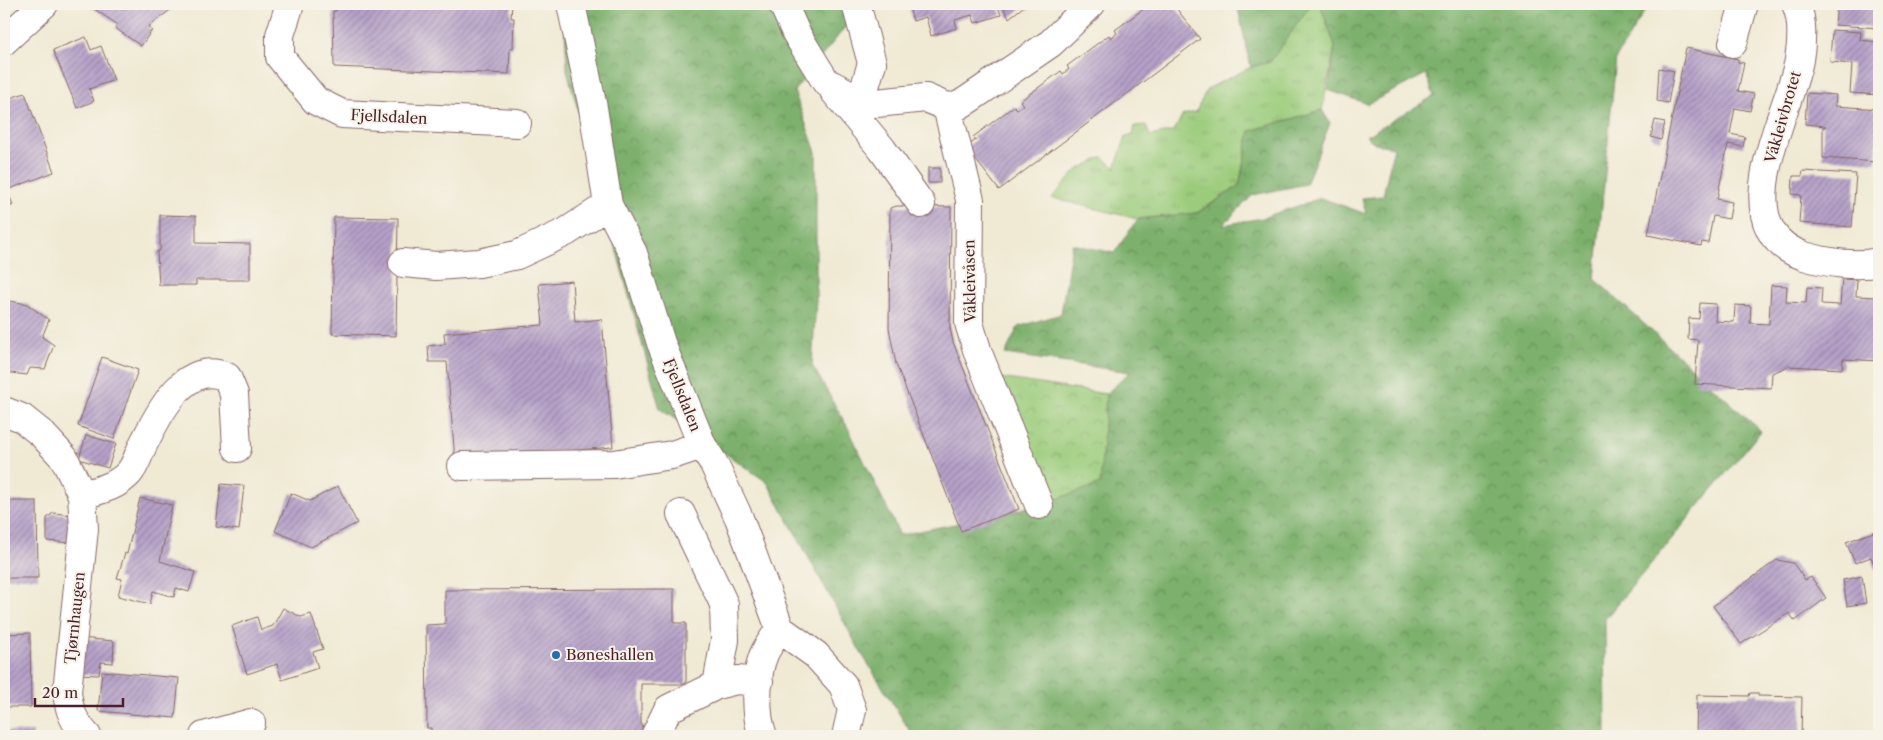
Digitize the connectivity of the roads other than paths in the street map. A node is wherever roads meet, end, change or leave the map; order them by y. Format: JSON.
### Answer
{"nodes":[{"id":1,"x":44,"y":4,"type":"edge"},
{"id":2,"x":290,"y":4,"type":"edge"},
{"id":3,"x":571,"y":4,"type":"edge"},
{"id":4,"x":783,"y":4,"type":"edge"},
{"id":5,"x":856,"y":4,"type":"edge"},
{"id":6,"x":1091,"y":4,"type":"edge"},
{"id":7,"x":1744,"y":4,"type":"edge"},
{"id":8,"x":1796,"y":4,"type":"edge"},
{"id":9,"x":4,"y":41,"type":"edge"},
{"id":10,"x":1733,"y":43,"type":"dead end"},
{"id":11,"x":826,"y":82,"type":"junction"},
{"id":12,"x":861,"y":100,"type":"junction"},
{"id":13,"x":947,"y":107,"type":"junction"},
{"id":14,"x":517,"y":123,"type":"dead end"},
{"id":15,"x":921,"y":204,"type":"dead end"},
{"id":16,"x":608,"y":205,"type":"junction"},
{"id":17,"x":1879,"y":262,"type":"edge"},
{"id":18,"x":403,"y":263,"type":"dead end"},
{"id":19,"x":4,"y":412,"type":"edge"},
{"id":20,"x":702,"y":445,"type":"junction"},
{"id":21,"x":238,"y":448,"type":"dead end"},
{"id":22,"x":462,"y":466,"type":"dead end"},
{"id":23,"x":82,"y":495,"type":"junction"},
{"id":24,"x":1039,"y":504,"type":"dead end"},
{"id":25,"x":681,"y":514,"type":"dead end"},
{"id":26,"x":780,"y":629,"type":"junction"},
{"id":27,"x":759,"y":682,"type":"junction"},
{"id":28,"x":717,"y":685,"type":"junction"},
{"id":29,"x":250,"y":724,"type":"dead end"},
{"id":30,"x":850,"y":735,"type":"edge"},
{"id":31,"x":87,"y":736,"type":"edge"},
{"id":32,"x":204,"y":736,"type":"edge"},
{"id":33,"x":655,"y":736,"type":"edge"},
{"id":34,"x":763,"y":736,"type":"edge"}],
"edges":[{"from":1,"to":9,"type":"street"},
{"from":2,"to":14,"type":"street","name":"Fjellsdalen"},
{"from":3,"to":16,"type":"street","name":"Fjellsdalen"},
{"from":4,"to":11,"type":"street"},
{"from":5,"to":12,"type":"street"},
{"from":6,"to":13,"type":"street"},
{"from":7,"to":10,"type":"street"},
{"from":8,"to":17,"type":"street","name":"Våkleivbrotet"},
{"from":11,"to":12,"type":"street"},
{"from":11,"to":15,"type":"street"},
{"from":12,"to":13,"type":"street"},
{"from":13,"to":24,"type":"street","name":"Våkleivåsen"},
{"from":16,"to":18,"type":"street"},
{"from":16,"to":20,"type":"street","name":"Fjellsdalen"},
{"from":19,"to":23,"type":"street","name":"Tjørnhaugen"},
{"from":20,"to":22,"type":"street","name":"Fjellsdalen"},
{"from":20,"to":26,"type":"street","name":"Fjellsdalen"},
{"from":21,"to":23,"type":"street"},
{"from":23,"to":31,"type":"street","name":"Tjørnhaugen"},
{"from":25,"to":28,"type":"street"},
{"from":26,"to":27,"type":"street"},
{"from":26,"to":30,"type":"street"},
{"from":27,"to":28,"type":"street"},
{"from":27,"to":34,"type":"street"},
{"from":28,"to":33,"type":"street"},
{"from":29,"to":32,"type":"street"}]}
